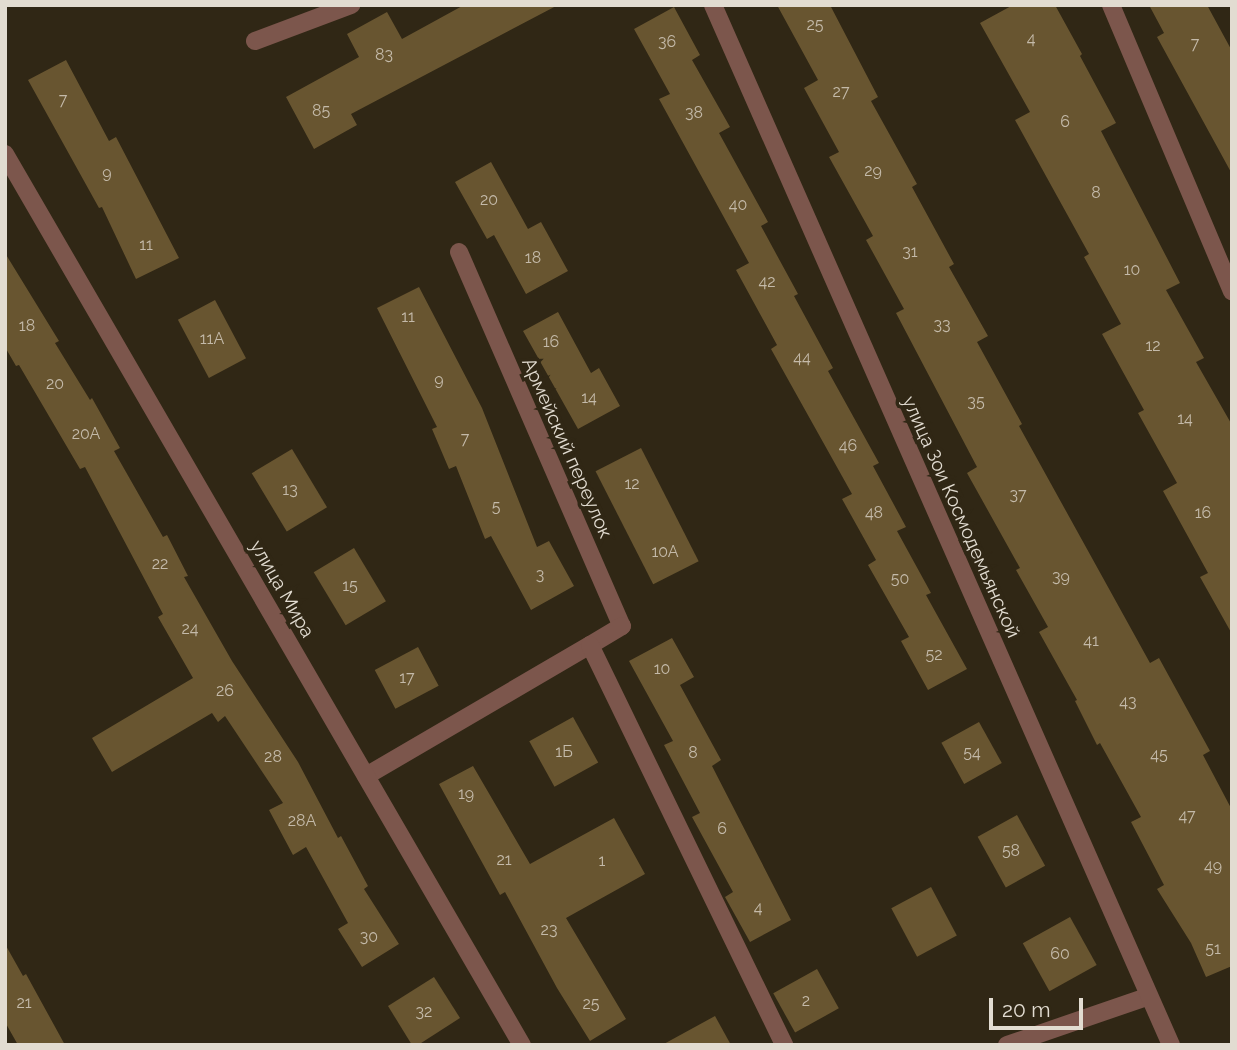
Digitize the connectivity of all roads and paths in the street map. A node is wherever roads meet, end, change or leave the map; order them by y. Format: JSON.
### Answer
{"nodes":[{"id":1,"x":351,"y":5,"type":"edge"},
{"id":2,"x":713,"y":5,"type":"edge"},
{"id":3,"x":1111,"y":5,"type":"edge"},
{"id":4,"x":255,"y":41,"type":"dead end"},
{"id":5,"x":5,"y":154,"type":"edge"},
{"id":6,"x":458,"y":252,"type":"dead end"},
{"id":7,"x":1232,"y":291,"type":"edge"},
{"id":8,"x":590,"y":645,"type":"junction"},
{"id":9,"x":366,"y":776,"type":"junction"},
{"id":10,"x":1149,"y":996,"type":"junction"},
{"id":11,"x":522,"y":1045,"type":"edge"},
{"id":12,"x":783,"y":1045,"type":"edge"},
{"id":13,"x":1007,"y":1045,"type":"edge"},
{"id":14,"x":1171,"y":1045,"type":"edge"}],
"edges":[{"from":1,"to":4,"type":"street"},
{"from":2,"to":10,"type":"street","name":"улица Зои Космодемьянской"},
{"from":3,"to":7,"type":"street"},
{"from":5,"to":9,"type":"street","name":"улица Мира"},
{"from":6,"to":8,"type":"street","name":"Армейский переулок"},
{"from":8,"to":9,"type":"street","name":"Армейский переулок"},
{"from":8,"to":12,"type":"street"},
{"from":9,"to":11,"type":"street","name":"улица Мира"},
{"from":10,"to":13,"type":"street"},
{"from":10,"to":14,"type":"street","name":"улица Зои Космодемьянской"}]}
